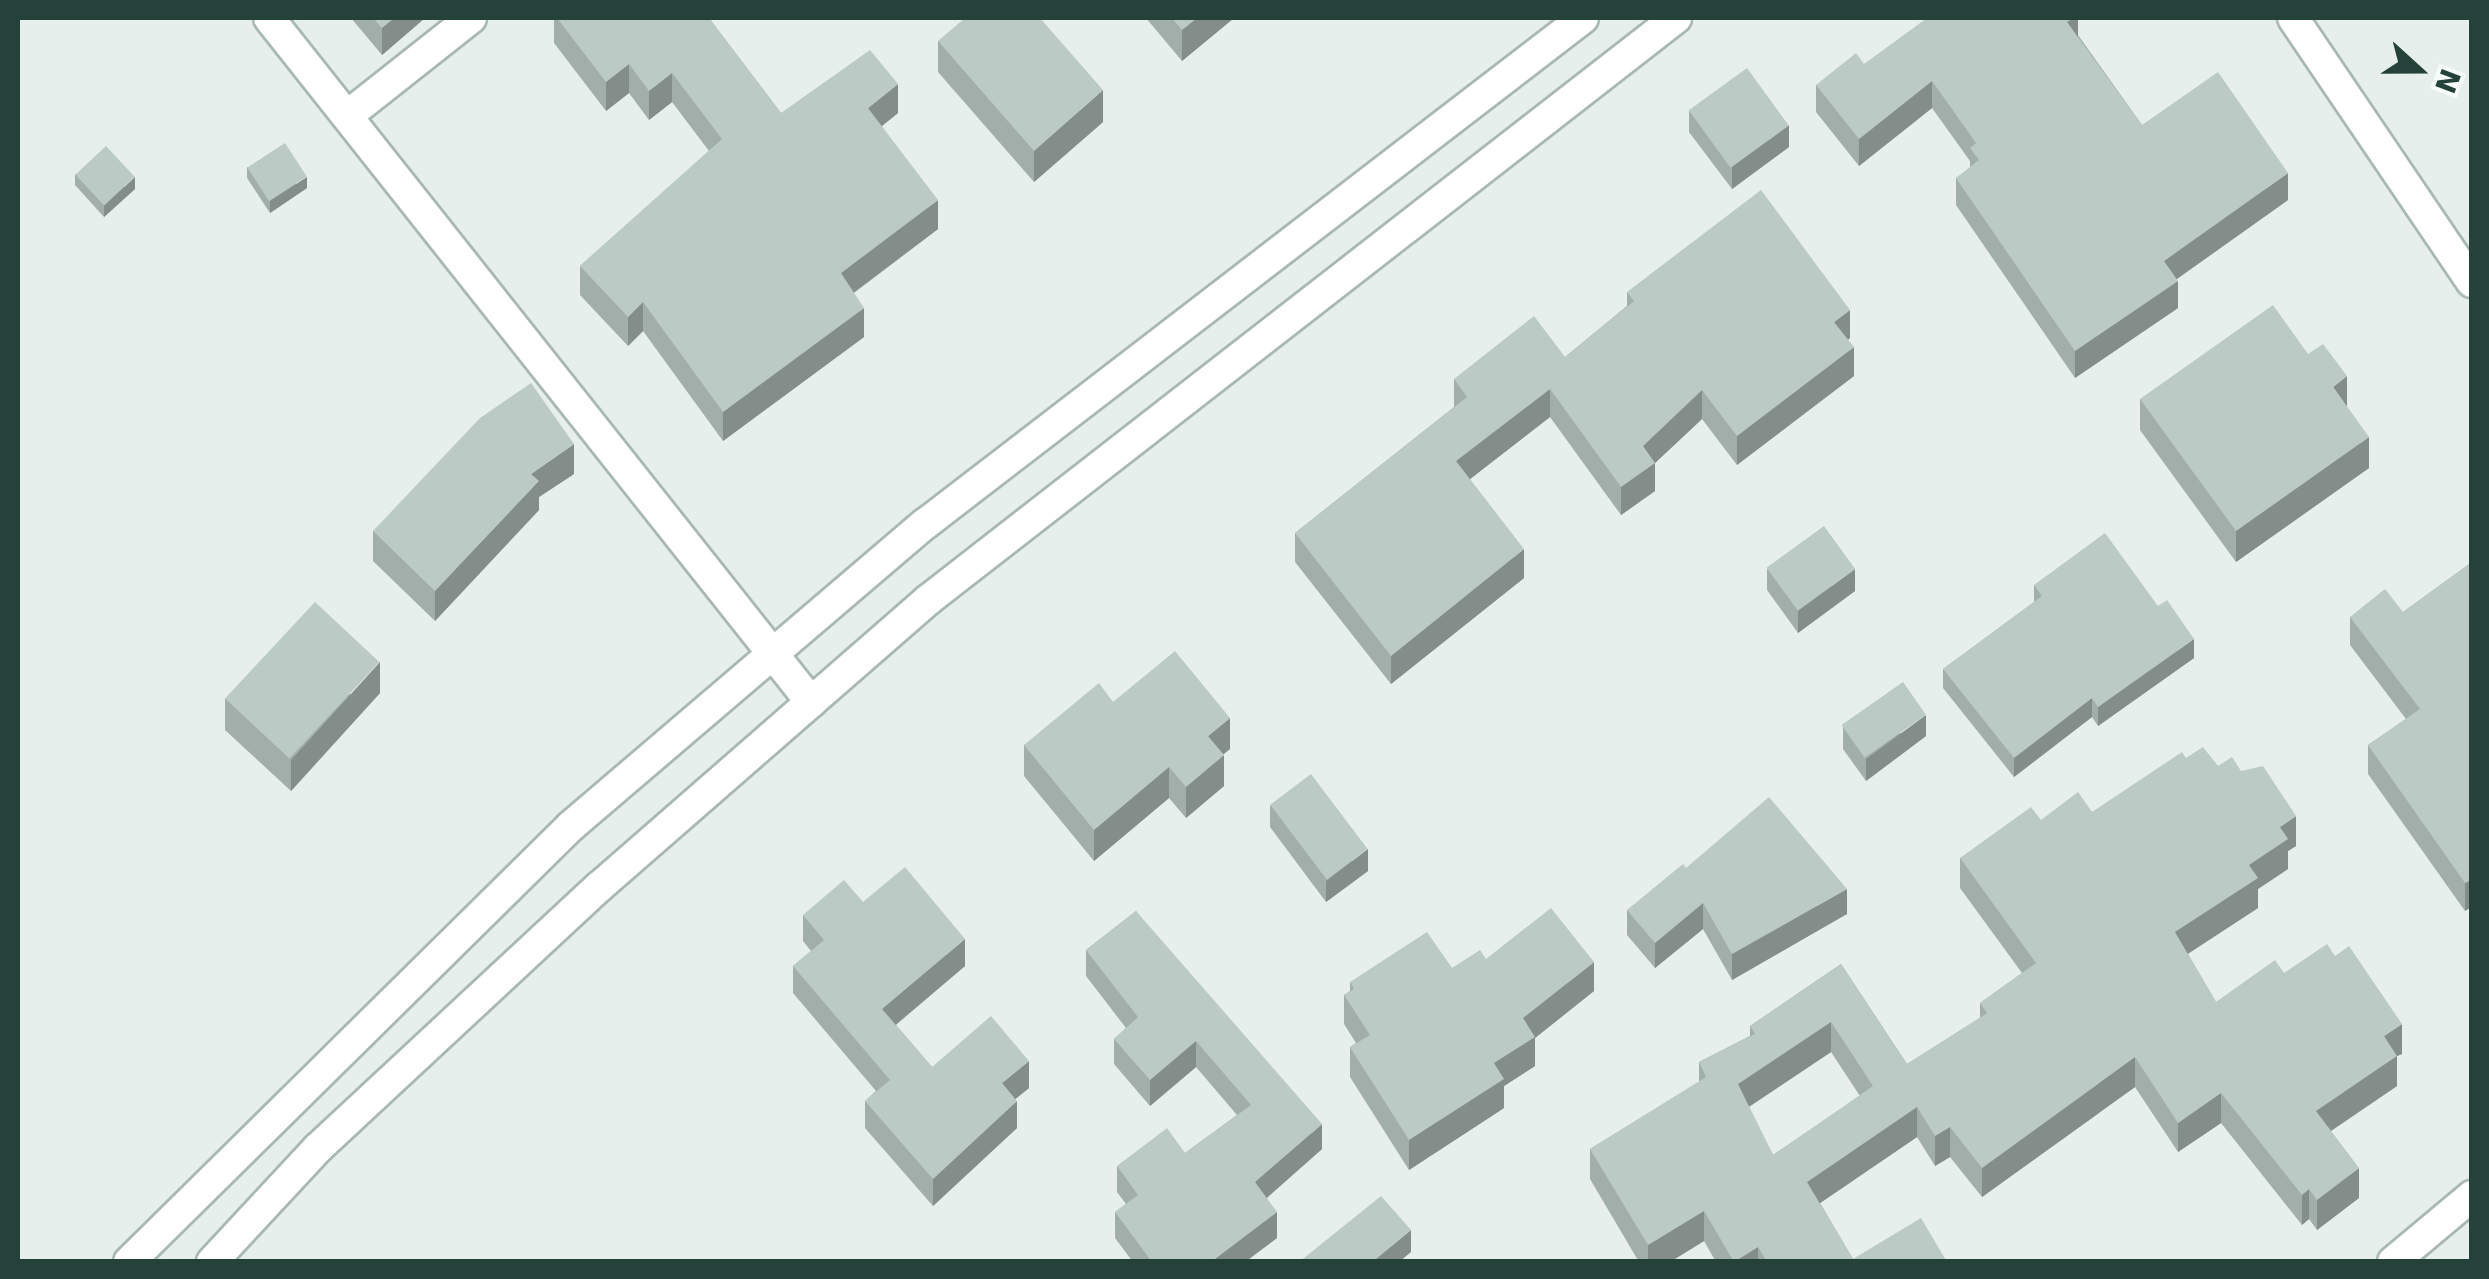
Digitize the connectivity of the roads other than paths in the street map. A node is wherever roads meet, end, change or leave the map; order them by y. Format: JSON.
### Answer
{"nodes":[{"id":1,"x":269,"y":18,"type":"edge"},
{"id":2,"x":470,"y":18,"type":"edge"},
{"id":3,"x":1583,"y":18,"type":"edge"},
{"id":4,"x":1676,"y":18,"type":"edge"},
{"id":5,"x":2294,"y":18,"type":"edge"},
{"id":6,"x":347,"y":116,"type":"junction"},
{"id":7,"x":2472,"y":282,"type":"edge"},
{"id":8,"x":771,"y":656,"type":"junction"},
{"id":9,"x":811,"y":702,"type":"junction"},
{"id":10,"x":2472,"y":1196,"type":"edge"},
{"id":11,"x":128,"y":1262,"type":"edge"},
{"id":12,"x":212,"y":1262,"type":"edge"},
{"id":13,"x":2393,"y":1262,"type":"edge"}],
"edges":[{"from":1,"to":6,"type":"street"},
{"from":2,"to":6,"type":"street"},
{"from":3,"to":8,"type":"street"},
{"from":4,"to":9,"type":"street"},
{"from":5,"to":7,"type":"street"},
{"from":6,"to":8,"type":"street"},
{"from":8,"to":9,"type":"street"},
{"from":8,"to":11,"type":"street"},
{"from":9,"to":12,"type":"street"},
{"from":10,"to":13,"type":"street"}]}
